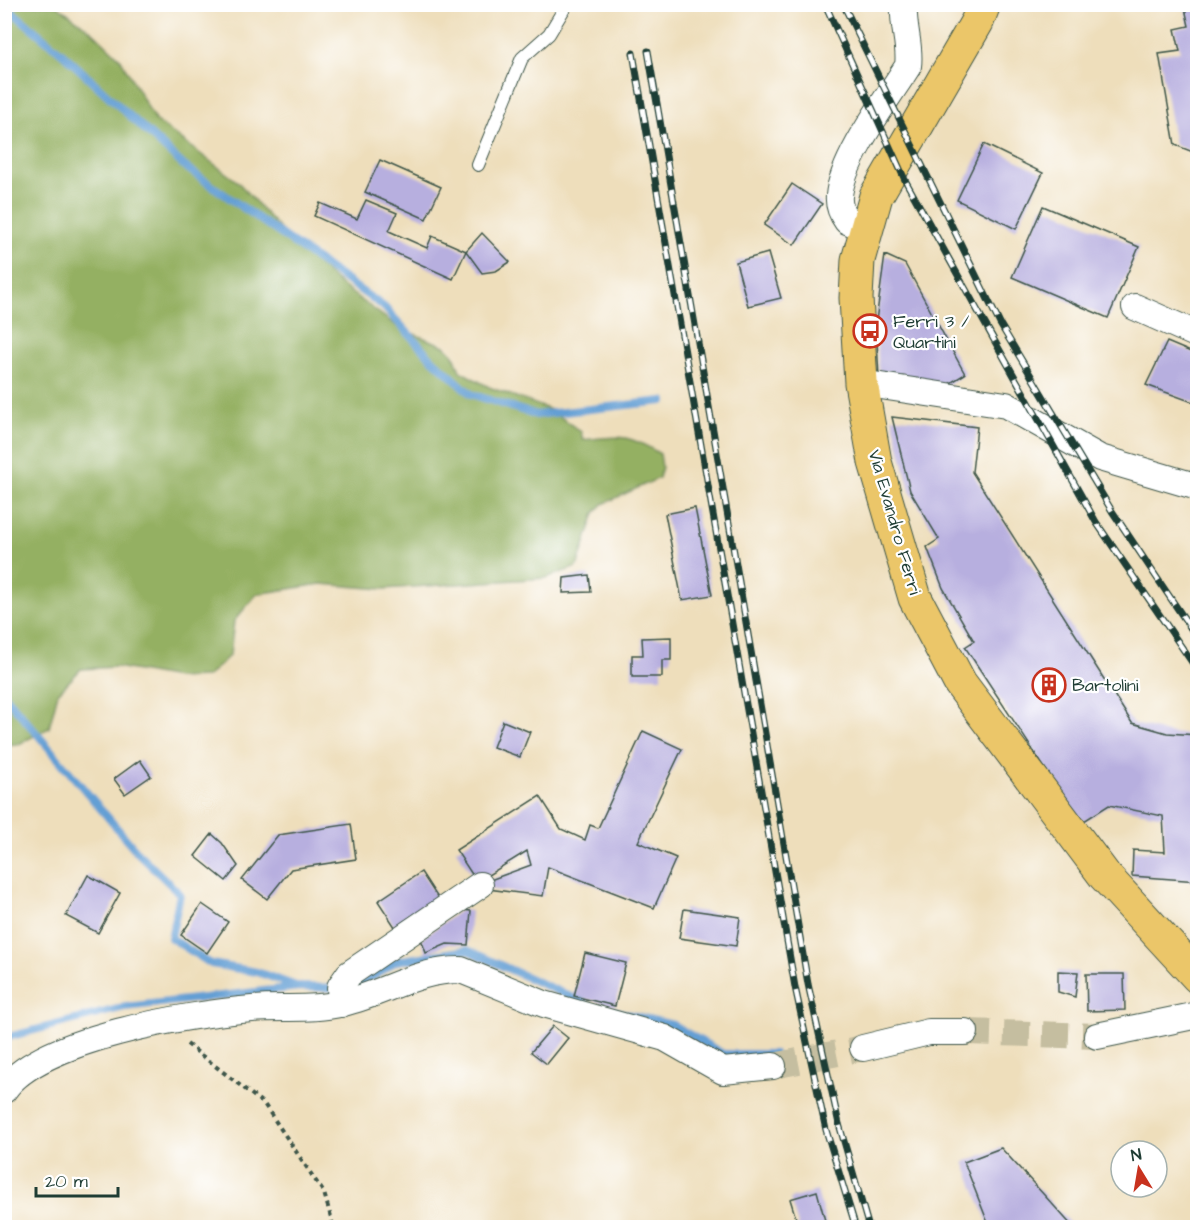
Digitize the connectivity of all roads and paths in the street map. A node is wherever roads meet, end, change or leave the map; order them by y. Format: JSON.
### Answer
{"nodes":[{"id":1,"x":567,"y":4,"type":"edge"},
{"id":2,"x":904,"y":4,"type":"edge"},
{"id":3,"x":984,"y":4,"type":"edge"},
{"id":4,"x":478,"y":165,"type":"dead end"},
{"id":5,"x":867,"y":229,"type":"junction"},
{"id":6,"x":1135,"y":307,"type":"dead end"},
{"id":7,"x":1197,"y":335,"type":"edge"},
{"id":8,"x":861,"y":383,"type":"junction"},
{"id":9,"x":1197,"y":487,"type":"edge"},
{"id":10,"x":480,"y":885,"type":"dead end"},
{"id":11,"x":1197,"y":977,"type":"edge"},
{"id":12,"x":341,"y":1004,"type":"junction"},
{"id":13,"x":1197,"y":1015,"type":"edge"},
{"id":14,"x":163,"y":1021,"type":"junction"},
{"id":15,"x":964,"y":1032,"type":"tunnel mouth"},
{"id":16,"x":1097,"y":1036,"type":"tunnel mouth"},
{"id":17,"x":862,"y":1048,"type":"tunnel mouth"},
{"id":18,"x":773,"y":1066,"type":"tunnel mouth"},
{"id":19,"x":4,"y":1090,"type":"edge"},
{"id":20,"x":334,"y":1227,"type":"edge"}],
"edges":[{"from":1,"to":4,"type":"lane"},
{"from":2,"to":5,"type":"street"},
{"from":3,"to":5,"type":"main road","name":"Via Evandro Ferri"},
{"from":5,"to":8,"type":"main road","name":"Via Evandro Ferri"},
{"from":6,"to":7,"type":"street"},
{"from":8,"to":9,"type":"street"},
{"from":8,"to":11,"type":"main road","name":"Via Evandro Ferri"},
{"from":10,"to":12,"type":"street"},
{"from":12,"to":14,"type":"street"},
{"from":12,"to":18,"type":"street"},
{"from":13,"to":16,"type":"street"},
{"from":14,"to":19,"type":"street"},
{"from":14,"to":20,"type":"path"},
{"from":15,"to":17,"type":"street"}]}
